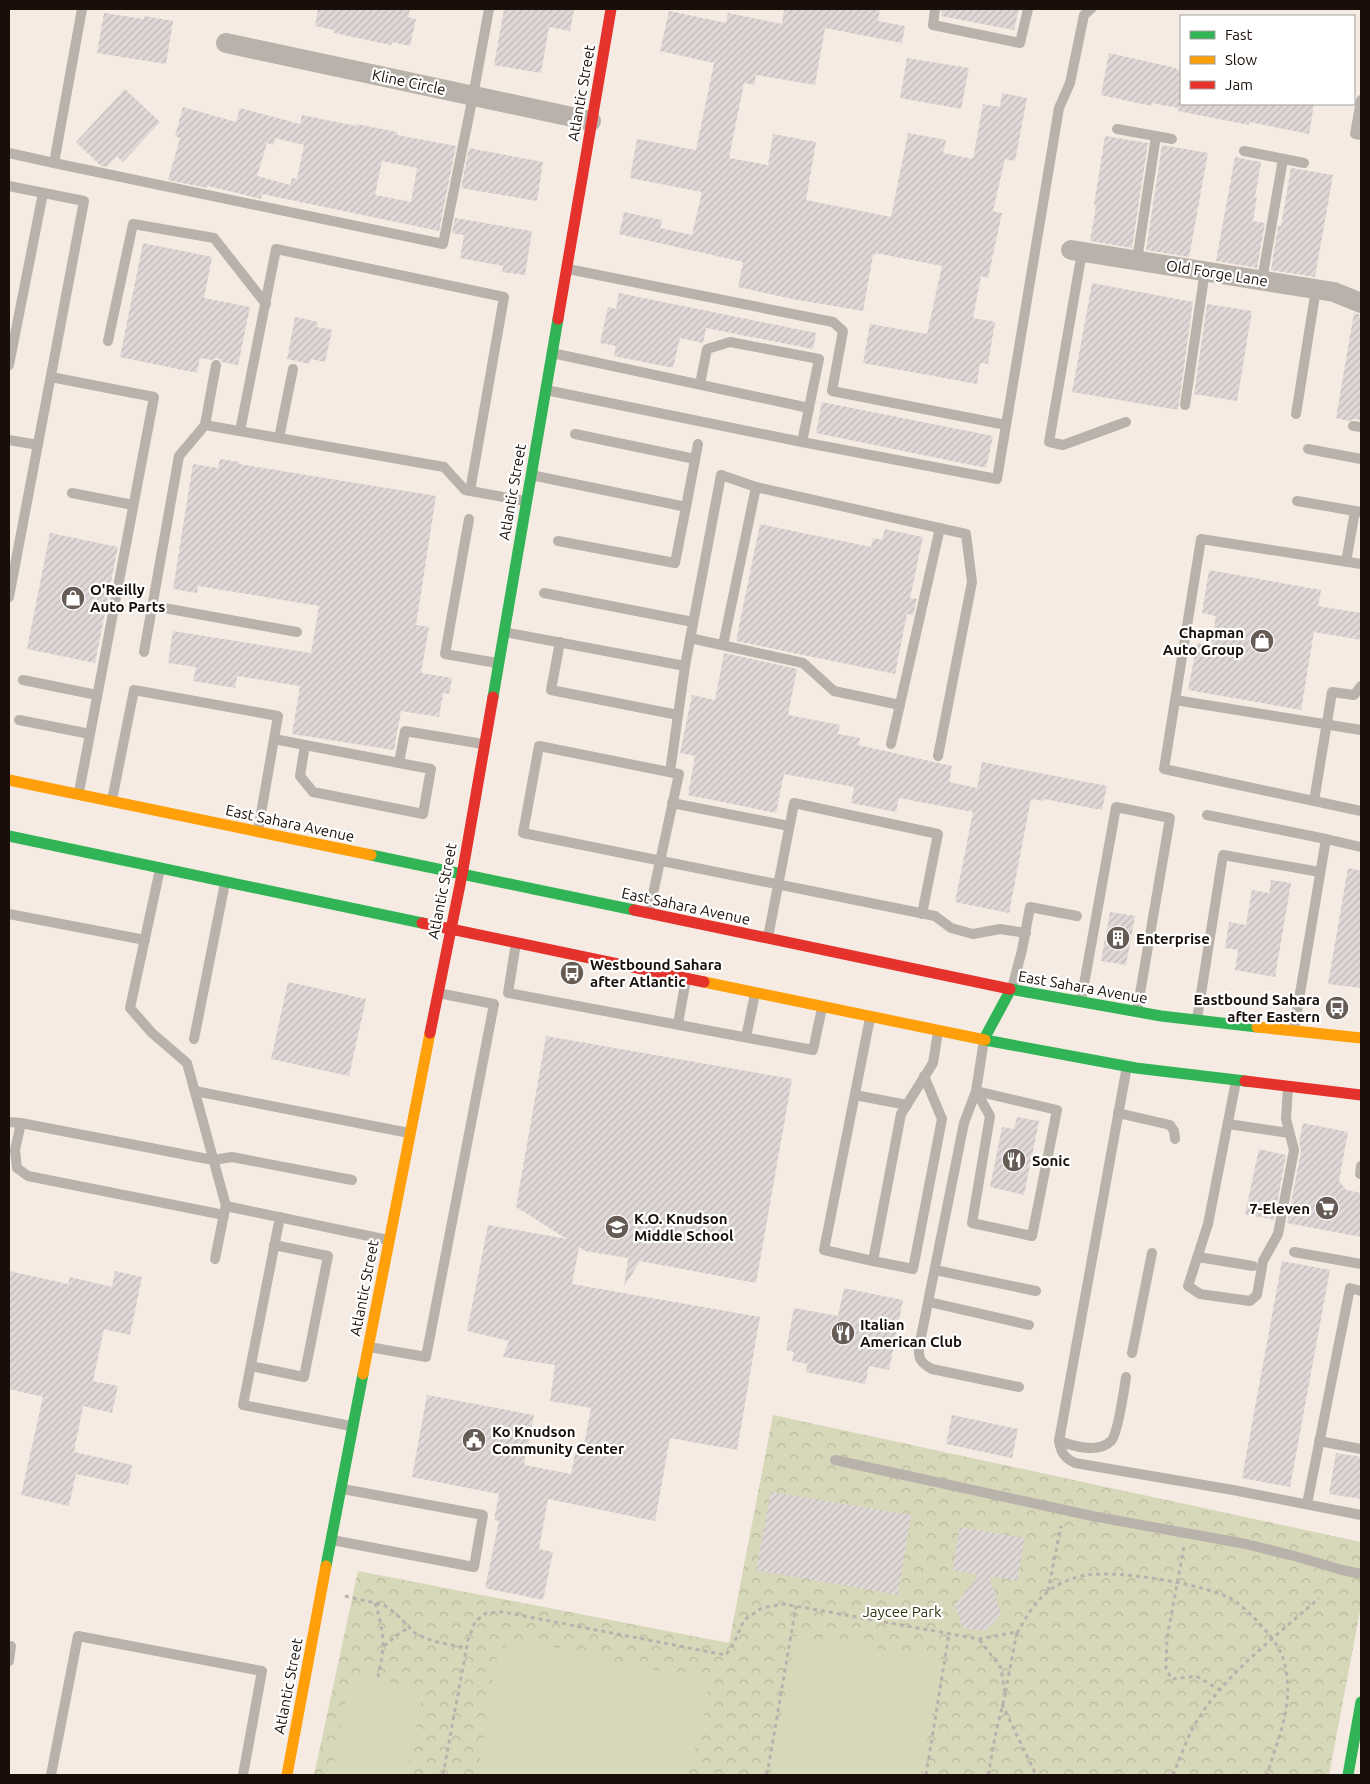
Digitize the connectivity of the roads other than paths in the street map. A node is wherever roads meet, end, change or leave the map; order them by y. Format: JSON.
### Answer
{"nodes":[{"id":1,"x":82,"y":9,"type":"edge"},
{"id":2,"x":489,"y":9,"type":"edge"},
{"id":3,"x":611,"y":9,"type":"edge"},
{"id":4,"x":935,"y":9,"type":"edge"},
{"id":5,"x":1028,"y":9,"type":"edge"},
{"id":6,"x":1090,"y":9,"type":"edge"},
{"id":7,"x":226,"y":43,"type":"dead end"},
{"id":8,"x":473,"y":96,"type":"junction"},
{"id":9,"x":1361,"y":100,"type":"edge"},
{"id":10,"x":592,"y":121,"type":"junction"},
{"id":11,"x":1117,"y":129,"type":"dead end"},
{"id":12,"x":1361,"y":135,"type":"edge"},
{"id":13,"x":1156,"y":136,"type":"junction"},
{"id":14,"x":1172,"y":139,"type":"dead end"},
{"id":15,"x":1244,"y":151,"type":"dead end"},
{"id":16,"x":9,"y":153,"type":"edge"},
{"id":17,"x":1282,"y":159,"type":"junction"},
{"id":18,"x":54,"y":162,"type":"junction"},
{"id":19,"x":1304,"y":163,"type":"dead end"},
{"id":20,"x":9,"y":186,"type":"edge"},
{"id":21,"x":43,"y":193,"type":"junction"},
{"id":22,"x":1076,"y":251,"type":"joint"},
{"id":23,"x":1137,"y":260,"type":"junction"},
{"id":24,"x":566,"y":268,"type":"junction"},
{"id":25,"x":1205,"y":271,"type":"junction"},
{"id":26,"x":1262,"y":280,"type":"junction"},
{"id":27,"x":1316,"y":289,"type":"junction"},
{"id":28,"x":1361,"y":303,"type":"edge"},
{"id":29,"x":266,"y":304,"type":"junction"},
{"id":30,"x":108,"y":341,"type":"dead end"},
{"id":31,"x":552,"y":353,"type":"junction"},
{"id":32,"x":9,"y":365,"type":"edge"},
{"id":33,"x":216,"y":365,"type":"dead end"},
{"id":34,"x":293,"y":369,"type":"dead end"},
{"id":35,"x":51,"y":377,"type":"junction"},
{"id":36,"x":700,"y":384,"type":"junction"},
{"id":37,"x":545,"y":390,"type":"junction"},
{"id":38,"x":1185,"y":405,"type":"dead end"},
{"id":39,"x":809,"y":408,"type":"junction"},
{"id":40,"x":1296,"y":414,"type":"dead end"},
{"id":41,"x":1126,"y":422,"type":"dead end"},
{"id":42,"x":205,"y":425,"type":"junction"},
{"id":43,"x":1006,"y":425,"type":"junction"},
{"id":44,"x":240,"y":431,"type":"junction"},
{"id":45,"x":575,"y":434,"type":"dead end"},
{"id":46,"x":279,"y":438,"type":"junction"},
{"id":47,"x":9,"y":440,"type":"edge"},
{"id":48,"x":802,"y":442,"type":"junction"},
{"id":49,"x":698,"y":444,"type":"dead end"},
{"id":50,"x":38,"y":446,"type":"junction"},
{"id":51,"x":1308,"y":449,"type":"dead end"},
{"id":52,"x":1361,"y":458,"type":"edge"},
{"id":53,"x":695,"y":459,"type":"junction"},
{"id":54,"x":530,"y":475,"type":"junction"},
{"id":55,"x":756,"y":487,"type":"junction"},
{"id":56,"x":470,"y":491,"type":"junction"},
{"id":57,"x":72,"y":493,"type":"dead end"},
{"id":58,"x":526,"y":501,"type":"junction"},
{"id":59,"x":1297,"y":501,"type":"dead end"},
{"id":60,"x":133,"y":505,"type":"junction"},
{"id":61,"x":686,"y":507,"type":"junction"},
{"id":62,"x":1358,"y":512,"type":"edge"},
{"id":63,"x":469,"y":519,"type":"dead end"},
{"id":64,"x":940,"y":528,"type":"junction"},
{"id":65,"x":558,"y":540,"type":"dead end"},
{"id":66,"x":1346,"y":562,"type":"junction"},
{"id":67,"x":1361,"y":564,"type":"edge"},
{"id":68,"x":544,"y":593,"type":"dead end"},
{"id":69,"x":9,"y":597,"type":"edge"},
{"id":70,"x":153,"y":606,"type":"junction"},
{"id":71,"x":693,"y":622,"type":"junction"},
{"id":72,"x":297,"y":632,"type":"dead end"},
{"id":73,"x":503,"y":632,"type":"junction"},
{"id":74,"x":690,"y":638,"type":"junction"},
{"id":75,"x":560,"y":642,"type":"junction"},
{"id":76,"x":723,"y":645,"type":"junction"},
{"id":77,"x":144,"y":652,"type":"dead end"},
{"id":78,"x":498,"y":664,"type":"junction"},
{"id":79,"x":685,"y":666,"type":"junction"},
{"id":80,"x":23,"y":680,"type":"dead end"},
{"id":81,"x":1361,"y":686,"type":"edge"},
{"id":82,"x":97,"y":694,"type":"junction"},
{"id":83,"x":1175,"y":700,"type":"junction"},
{"id":84,"x":900,"y":706,"type":"junction"},
{"id":85,"x":678,"y":715,"type":"junction"},
{"id":86,"x":19,"y":720,"type":"dead end"},
{"id":87,"x":1328,"y":724,"type":"junction"},
{"id":88,"x":1361,"y":730,"type":"edge"},
{"id":89,"x":90,"y":734,"type":"junction"},
{"id":90,"x":274,"y":739,"type":"junction"},
{"id":91,"x":484,"y":744,"type":"junction"},
{"id":92,"x":891,"y":744,"type":"dead end"},
{"id":93,"x":305,"y":745,"type":"junction"},
{"id":94,"x":938,"y":756,"type":"dead end"},
{"id":95,"x":399,"y":763,"type":"junction"},
{"id":96,"x":670,"y":772,"type":"junction"},
{"id":97,"x":9,"y":780,"type":"edge"},
{"id":98,"x":79,"y":794,"type":"junction"},
{"id":99,"x":112,"y":801,"type":"junction"},
{"id":100,"x":1314,"y":801,"type":"junction"},
{"id":101,"x":672,"y":803,"type":"junction"},
{"id":102,"x":1361,"y":811,"type":"edge"},
{"id":103,"x":1207,"y":815,"type":"dead end"},
{"id":104,"x":790,"y":826,"type":"junction"},
{"id":105,"x":258,"y":832,"type":"junction"},
{"id":106,"x":9,"y":836,"type":"edge"},
{"id":107,"x":1326,"y":839,"type":"junction"},
{"id":108,"x":1361,"y":847,"type":"edge"},
{"id":109,"x":660,"y":860,"type":"junction"},
{"id":110,"x":160,"y":868,"type":"junction"},
{"id":111,"x":1320,"y":872,"type":"junction"},
{"id":112,"x":462,"y":875,"type":"junction"},
{"id":113,"x":225,"y":882,"type":"junction"},
{"id":114,"x":778,"y":884,"type":"junction"},
{"id":115,"x":9,"y":914,"type":"edge"},
{"id":116,"x":648,"y":914,"type":"junction"},
{"id":117,"x":922,"y":914,"type":"junction"},
{"id":118,"x":1077,"y":916,"type":"dead end"},
{"id":119,"x":450,"y":928,"type":"junction"},
{"id":120,"x":1026,"y":933,"type":"junction"},
{"id":121,"x":768,"y":938,"type":"junction"},
{"id":122,"x":144,"y":940,"type":"junction"},
{"id":123,"x":516,"y":942,"type":"junction"},
{"id":124,"x":686,"y":978,"type":"junction"},
{"id":125,"x":1012,"y":989,"type":"junction"},
{"id":126,"x":508,"y":992,"type":"junction"},
{"id":127,"x":437,"y":993,"type":"junction"},
{"id":128,"x":755,"y":993,"type":"junction"},
{"id":129,"x":1080,"y":1002,"type":"junction"},
{"id":130,"x":494,"y":1004,"type":"junction"},
{"id":131,"x":822,"y":1006,"type":"junction"},
{"id":132,"x":1137,"y":1012,"type":"junction"},
{"id":133,"x":870,"y":1017,"type":"junction"},
{"id":134,"x":1197,"y":1020,"type":"junction"},
{"id":135,"x":678,"y":1024,"type":"junction"},
{"id":136,"x":1294,"y":1030,"type":"junction"},
{"id":137,"x":938,"y":1031,"type":"junction"},
{"id":138,"x":746,"y":1037,"type":"junction"},
{"id":139,"x":1361,"y":1038,"type":"edge"},
{"id":140,"x":194,"y":1039,"type":"dead end"},
{"id":141,"x":984,"y":1039,"type":"junction"},
{"id":142,"x":1126,"y":1066,"type":"junction"},
{"id":143,"x":924,"y":1076,"type":"junction"},
{"id":144,"x":1236,"y":1080,"type":"junction"},
{"id":145,"x":1288,"y":1086,"type":"junction"},
{"id":146,"x":194,"y":1090,"type":"junction"},
{"id":147,"x":976,"y":1091,"type":"junction"},
{"id":148,"x":855,"y":1095,"type":"junction"},
{"id":149,"x":1361,"y":1095,"type":"edge"},
{"id":150,"x":907,"y":1105,"type":"junction"},
{"id":151,"x":1118,"y":1113,"type":"junction"},
{"id":152,"x":9,"y":1122,"type":"edge"},
{"id":153,"x":21,"y":1123,"type":"junction"},
{"id":154,"x":1228,"y":1124,"type":"junction"},
{"id":155,"x":410,"y":1133,"type":"junction"},
{"id":156,"x":1289,"y":1133,"type":"junction"},
{"id":157,"x":1175,"y":1139,"type":"dead end"},
{"id":158,"x":213,"y":1160,"type":"junction"},
{"id":159,"x":1361,"y":1166,"type":"edge"},
{"id":160,"x":1361,"y":1174,"type":"edge"},
{"id":161,"x":352,"y":1180,"type":"dead end"},
{"id":162,"x":225,"y":1210,"type":"junction"},
{"id":163,"x":280,"y":1217,"type":"junction"},
{"id":164,"x":388,"y":1240,"type":"junction"},
{"id":165,"x":274,"y":1246,"type":"junction"},
{"id":166,"x":1152,"y":1252,"type":"dead end"},
{"id":167,"x":1294,"y":1252,"type":"dead end"},
{"id":168,"x":1198,"y":1257,"type":"junction"},
{"id":169,"x":215,"y":1259,"type":"dead end"},
{"id":170,"x":873,"y":1260,"type":"junction"},
{"id":171,"x":1361,"y":1264,"type":"edge"},
{"id":172,"x":1253,"y":1266,"type":"dead end"},
{"id":173,"x":935,"y":1270,"type":"junction"},
{"id":174,"x":1036,"y":1291,"type":"dead end"},
{"id":175,"x":1361,"y":1291,"type":"edge"},
{"id":176,"x":929,"y":1302,"type":"junction"},
{"id":177,"x":1030,"y":1325,"type":"dead end"},
{"id":178,"x":368,"y":1347,"type":"junction"},
{"id":179,"x":1132,"y":1353,"type":"dead end"},
{"id":180,"x":250,"y":1366,"type":"junction"},
{"id":181,"x":1126,"y":1377,"type":"dead end"},
{"id":182,"x":1018,"y":1387,"type":"dead end"},
{"id":183,"x":353,"y":1427,"type":"junction"},
{"id":184,"x":1059,"y":1441,"type":"junction"},
{"id":185,"x":1319,"y":1441,"type":"junction"},
{"id":186,"x":1361,"y":1449,"type":"edge"},
{"id":187,"x":835,"y":1460,"type":"dead end"},
{"id":188,"x":341,"y":1488,"type":"junction"},
{"id":189,"x":1307,"y":1504,"type":"junction"},
{"id":190,"x":1361,"y":1515,"type":"edge"},
{"id":191,"x":331,"y":1539,"type":"junction"},
{"id":192,"x":1361,"y":1574,"type":"edge"},
{"id":193,"x":9,"y":1646,"type":"edge"},
{"id":194,"x":9,"y":1660,"type":"edge"},
{"id":195,"x":1361,"y":1706,"type":"edge"},
{"id":196,"x":51,"y":1775,"type":"edge"},
{"id":197,"x":243,"y":1775,"type":"edge"},
{"id":198,"x":287,"y":1775,"type":"edge"},
{"id":199,"x":1348,"y":1775,"type":"edge"}],
"edges":[{"from":1,"to":18,"type":"lane"},
{"from":2,"to":8,"type":"lane"},
{"from":3,"to":10,"type":"main road","name":"Atlantic Street"},
{"from":4,"to":5,"type":"lane"},
{"from":6,"to":43,"type":"lane"},
{"from":7,"to":8,"type":"street","name":"Kline Circle"},
{"from":8,"to":10,"type":"street","name":"Kline Circle"},
{"from":8,"to":18,"type":"lane"},
{"from":9,"to":12,"type":"lane"},
{"from":10,"to":24,"type":"main road","name":"Atlantic Street"},
{"from":11,"to":13,"type":"lane"},
{"from":13,"to":14,"type":"lane"},
{"from":13,"to":23,"type":"lane"},
{"from":15,"to":17,"type":"lane"},
{"from":16,"to":18,"type":"lane"},
{"from":17,"to":19,"type":"lane"},
{"from":17,"to":26,"type":"lane"},
{"from":20,"to":21,"type":"lane"},
{"from":21,"to":32,"type":"lane"},
{"from":21,"to":35,"type":"lane"},
{"from":22,"to":23,"type":"street","name":"Old Forge Lane"},
{"from":22,"to":41,"type":"lane"},
{"from":23,"to":25,"type":"street","name":"Old Forge Lane"},
{"from":24,"to":31,"type":"main road","name":"Atlantic Street"},
{"from":24,"to":43,"type":"lane"},
{"from":25,"to":26,"type":"street","name":"Old Forge Lane"},
{"from":25,"to":38,"type":"lane"},
{"from":26,"to":27,"type":"street","name":"Old Forge Lane"},
{"from":27,"to":28,"type":"street","name":"Old Forge Lane"},
{"from":27,"to":40,"type":"lane"},
{"from":29,"to":30,"type":"lane"},
{"from":29,"to":44,"type":"lane"},
{"from":29,"to":56,"type":"lane"},
{"from":31,"to":36,"type":"lane"},
{"from":31,"to":37,"type":"main road","name":"Atlantic Street"},
{"from":33,"to":42,"type":"lane"},
{"from":34,"to":46,"type":"lane"},
{"from":35,"to":50,"type":"lane"},
{"from":35,"to":60,"type":"lane"},
{"from":36,"to":39,"type":"lane"},
{"from":36,"to":39,"type":"lane"},
{"from":37,"to":48,"type":"lane"},
{"from":37,"to":54,"type":"main road","name":"Atlantic Street"},
{"from":39,"to":48,"type":"lane"},
{"from":42,"to":44,"type":"lane"},
{"from":42,"to":70,"type":"lane"},
{"from":43,"to":48,"type":"lane"},
{"from":44,"to":46,"type":"lane"},
{"from":45,"to":53,"type":"lane"},
{"from":46,"to":56,"type":"lane"},
{"from":47,"to":50,"type":"lane"},
{"from":49,"to":53,"type":"lane"},
{"from":50,"to":69,"type":"lane"},
{"from":51,"to":52,"type":"lane"},
{"from":53,"to":61,"type":"lane"},
{"from":54,"to":58,"type":"main road","name":"Atlantic Street"},
{"from":54,"to":61,"type":"lane"},
{"from":55,"to":64,"type":"lane"},
{"from":55,"to":71,"type":"lane"},
{"from":55,"to":76,"type":"lane"},
{"from":56,"to":58,"type":"lane"},
{"from":57,"to":60,"type":"lane"},
{"from":58,"to":73,"type":"main road","name":"Atlantic Street"},
{"from":59,"to":62,"type":"lane"},
{"from":60,"to":82,"type":"lane"},
{"from":61,"to":65,"type":"lane"},
{"from":62,"to":66,"type":"lane"},
{"from":63,"to":78,"type":"lane"},
{"from":64,"to":84,"type":"lane"},
{"from":64,"to":94,"type":"lane"},
{"from":66,"to":67,"type":"lane"},
{"from":66,"to":83,"type":"lane"},
{"from":68,"to":71,"type":"lane"},
{"from":70,"to":72,"type":"lane"},
{"from":70,"to":77,"type":"lane"},
{"from":71,"to":74,"type":"lane"},
{"from":73,"to":75,"type":"lane"},
{"from":73,"to":78,"type":"main road","name":"Atlantic Street"},
{"from":74,"to":76,"type":"lane"},
{"from":74,"to":79,"type":"lane"},
{"from":75,"to":79,"type":"lane"},
{"from":75,"to":85,"type":"lane"},
{"from":76,"to":84,"type":"lane"},
{"from":78,"to":91,"type":"main road","name":"Atlantic Street"},
{"from":79,"to":85,"type":"lane"},
{"from":80,"to":82,"type":"lane"},
{"from":81,"to":87,"type":"lane"},
{"from":82,"to":89,"type":"lane"},
{"from":83,"to":87,"type":"lane"},
{"from":83,"to":100,"type":"lane"},
{"from":84,"to":92,"type":"lane"},
{"from":85,"to":96,"type":"lane"},
{"from":86,"to":89,"type":"lane"},
{"from":87,"to":88,"type":"lane"},
{"from":87,"to":100,"type":"lane"},
{"from":89,"to":98,"type":"lane"},
{"from":90,"to":93,"type":"lane"},
{"from":90,"to":99,"type":"lane"},
{"from":90,"to":105,"type":"lane"},
{"from":91,"to":95,"type":"lane"},
{"from":91,"to":112,"type":"main road","name":"Atlantic Street"},
{"from":93,"to":95,"type":"lane"},
{"from":93,"to":95,"type":"lane"},
{"from":96,"to":101,"type":"lane"},
{"from":96,"to":109,"type":"lane"},
{"from":97,"to":98,"type":"main road","name":"East Sahara Avenue"},
{"from":98,"to":99,"type":"main road","name":"East Sahara Avenue"},
{"from":99,"to":105,"type":"main road","name":"East Sahara Avenue"},
{"from":100,"to":102,"type":"lane"},
{"from":101,"to":104,"type":"lane"},
{"from":101,"to":109,"type":"lane"},
{"from":103,"to":107,"type":"lane"},
{"from":104,"to":114,"type":"lane"},
{"from":104,"to":117,"type":"lane"},
{"from":105,"to":112,"type":"main road","name":"East Sahara Avenue"},
{"from":106,"to":110,"type":"main road"},
{"from":107,"to":108,"type":"lane"},
{"from":107,"to":111,"type":"lane"},
{"from":109,"to":114,"type":"lane"},
{"from":109,"to":116,"type":"lane"},
{"from":110,"to":113,"type":"main road"},
{"from":110,"to":122,"type":"lane"},
{"from":111,"to":134,"type":"lane"},
{"from":111,"to":136,"type":"lane"},
{"from":112,"to":116,"type":"main road","name":"East Sahara Avenue"},
{"from":112,"to":119,"type":"main road","name":"Atlantic Street"},
{"from":113,"to":119,"type":"main road"},
{"from":113,"to":140,"type":"lane"},
{"from":114,"to":117,"type":"lane"},
{"from":114,"to":121,"type":"lane"},
{"from":115,"to":122,"type":"lane"},
{"from":116,"to":121,"type":"main road","name":"East Sahara Avenue"},
{"from":117,"to":120,"type":"lane"},
{"from":118,"to":120,"type":"lane"},
{"from":119,"to":123,"type":"main road"},
{"from":119,"to":127,"type":"main road","name":"Atlantic Street"},
{"from":120,"to":125,"type":"lane"},
{"from":121,"to":125,"type":"main road","name":"East Sahara Avenue"},
{"from":122,"to":146,"type":"lane"},
{"from":123,"to":124,"type":"main road"},
{"from":123,"to":126,"type":"lane"},
{"from":124,"to":128,"type":"main road"},
{"from":124,"to":135,"type":"lane"},
{"from":125,"to":129,"type":"main road","name":"East Sahara Avenue"},
{"from":125,"to":141,"type":"main road"},
{"from":126,"to":130,"type":"lane"},
{"from":126,"to":135,"type":"lane"},
{"from":127,"to":130,"type":"lane"},
{"from":127,"to":155,"type":"main road","name":"Atlantic Street"},
{"from":128,"to":131,"type":"main road"},
{"from":128,"to":138,"type":"lane"},
{"from":129,"to":132,"type":"main road","name":"East Sahara Avenue"},
{"from":129,"to":132,"type":"lane"},
{"from":130,"to":178,"type":"lane"},
{"from":131,"to":133,"type":"main road"},
{"from":131,"to":138,"type":"lane"},
{"from":132,"to":134,"type":"main road","name":"East Sahara Avenue"},
{"from":133,"to":137,"type":"main road"},
{"from":133,"to":148,"type":"lane"},
{"from":134,"to":136,"type":"main road","name":"East Sahara Avenue"},
{"from":135,"to":138,"type":"lane"},
{"from":136,"to":139,"type":"main road","name":"East Sahara Avenue"},
{"from":137,"to":141,"type":"main road"},
{"from":137,"to":143,"type":"lane"},
{"from":141,"to":142,"type":"main road"},
{"from":141,"to":147,"type":"lane"},
{"from":142,"to":144,"type":"main road"},
{"from":142,"to":151,"type":"lane"},
{"from":143,"to":150,"type":"lane"},
{"from":143,"to":170,"type":"lane"},
{"from":144,"to":145,"type":"main road"},
{"from":144,"to":154,"type":"lane"},
{"from":145,"to":149,"type":"main road"},
{"from":145,"to":156,"type":"lane"},
{"from":146,"to":155,"type":"lane"},
{"from":146,"to":158,"type":"lane"},
{"from":147,"to":147,"type":"lane"},
{"from":147,"to":173,"type":"lane"},
{"from":148,"to":150,"type":"lane"},
{"from":148,"to":170,"type":"lane"},
{"from":150,"to":170,"type":"lane"},
{"from":151,"to":157,"type":"lane"},
{"from":151,"to":184,"type":"lane"},
{"from":152,"to":153,"type":"lane"},
{"from":153,"to":158,"type":"lane"},
{"from":153,"to":162,"type":"lane"},
{"from":154,"to":156,"type":"lane"},
{"from":154,"to":168,"type":"lane"},
{"from":155,"to":164,"type":"main road","name":"Atlantic Street"},
{"from":156,"to":168,"type":"lane"},
{"from":158,"to":161,"type":"lane"},
{"from":158,"to":162,"type":"lane"},
{"from":159,"to":160,"type":"lane"},
{"from":162,"to":163,"type":"lane"},
{"from":162,"to":169,"type":"lane"},
{"from":163,"to":164,"type":"lane"},
{"from":163,"to":165,"type":"lane"},
{"from":164,"to":178,"type":"main road","name":"Atlantic Street"},
{"from":165,"to":180,"type":"lane"},
{"from":165,"to":180,"type":"lane"},
{"from":166,"to":179,"type":"lane"},
{"from":167,"to":171,"type":"lane"},
{"from":168,"to":172,"type":"lane"},
{"from":173,"to":174,"type":"lane"},
{"from":173,"to":176,"type":"lane"},
{"from":175,"to":185,"type":"lane"},
{"from":176,"to":177,"type":"lane"},
{"from":176,"to":182,"type":"lane"},
{"from":178,"to":183,"type":"main road","name":"Atlantic Street"},
{"from":180,"to":183,"type":"lane"},
{"from":181,"to":184,"type":"lane"},
{"from":183,"to":188,"type":"main road","name":"Atlantic Street"},
{"from":184,"to":189,"type":"lane"},
{"from":185,"to":186,"type":"lane"},
{"from":185,"to":189,"type":"lane"},
{"from":187,"to":192,"type":"lane"},
{"from":188,"to":191,"type":"main road","name":"Atlantic Street"},
{"from":188,"to":191,"type":"lane"},
{"from":189,"to":190,"type":"lane"},
{"from":191,"to":198,"type":"main road","name":"Atlantic Street"},
{"from":193,"to":194,"type":"lane"},
{"from":195,"to":199,"type":"main road"},
{"from":196,"to":197,"type":"lane"}]}
